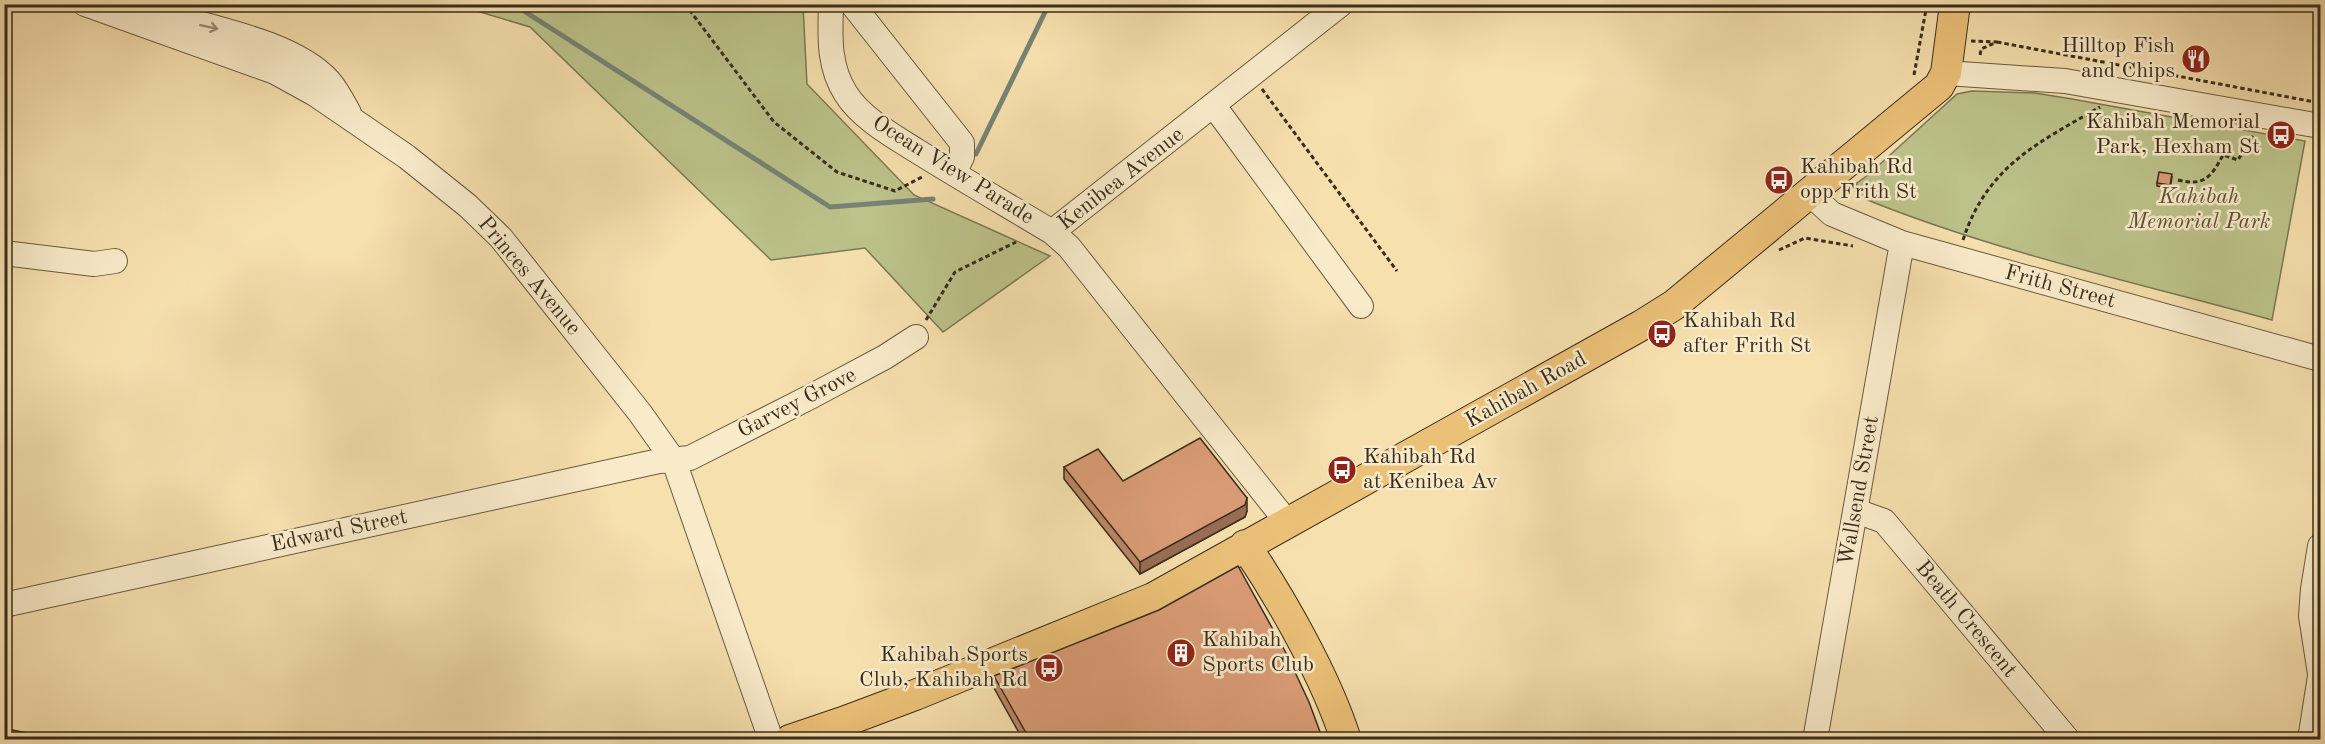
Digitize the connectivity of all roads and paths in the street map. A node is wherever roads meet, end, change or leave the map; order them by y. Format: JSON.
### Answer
{"nodes":[{"id":1,"x":85,"y":4,"type":"edge"},
{"id":2,"x":133,"y":4,"type":"edge"},
{"id":3,"x":686,"y":4,"type":"edge"},
{"id":4,"x":831,"y":4,"type":"edge"},
{"id":5,"x":852,"y":4,"type":"edge"},
{"id":6,"x":1341,"y":4,"type":"edge"},
{"id":7,"x":1927,"y":4,"type":"edge"},
{"id":8,"x":1955,"y":4,"type":"edge"},
{"id":9,"x":1997,"y":42,"type":"junction"},
{"id":10,"x":1967,"y":44,"type":"dead end"},
{"id":11,"x":1980,"y":56,"type":"dead end"},
{"id":12,"x":1946,"y":74,"type":"junction"},
{"id":13,"x":1914,"y":75,"type":"dead end"},
{"id":14,"x":1252,"y":76,"type":"junction"},
{"id":15,"x":2320,"y":103,"type":"edge"},
{"id":16,"x":2091,"y":104,"type":"dead end"},
{"id":17,"x":1214,"y":106,"type":"junction"},
{"id":18,"x":2259,"y":116,"type":"junction"},
{"id":19,"x":354,"y":120,"type":"junction"},
{"id":20,"x":2320,"y":126,"type":"edge"},
{"id":21,"x":948,"y":170,"type":"junction"},
{"id":22,"x":2178,"y":180,"type":"dead end"},
{"id":23,"x":1810,"y":194,"type":"junction"},
{"id":24,"x":1052,"y":232,"type":"junction"},
{"id":25,"x":1016,"y":242,"type":"dead end"},
{"id":26,"x":1902,"y":243,"type":"junction"},
{"id":27,"x":4,"y":253,"type":"edge"},
{"id":28,"x":1957,"y":258,"type":"junction"},
{"id":29,"x":115,"y":261,"type":"dead end"},
{"id":30,"x":1397,"y":271,"type":"dead end"},
{"id":31,"x":1361,"y":306,"type":"dead end"},
{"id":32,"x":916,"y":337,"type":"joint"},
{"id":33,"x":2320,"y":359,"type":"edge"},
{"id":34,"x":674,"y":460,"type":"junction"},
{"id":35,"x":1856,"y":511,"type":"junction"},
{"id":36,"x":1287,"y":522,"type":"junction"},
{"id":37,"x":1245,"y":545,"type":"junction"},
{"id":38,"x":2320,"y":546,"type":"edge"},
{"id":39,"x":4,"y":605,"type":"edge"},
{"id":40,"x":2316,"y":616,"type":"edge"},
{"id":41,"x":2320,"y":675,"type":"edge"},
{"id":42,"x":771,"y":740,"type":"edge"},
{"id":43,"x":790,"y":740,"type":"edge"},
{"id":44,"x":1346,"y":740,"type":"edge"},
{"id":45,"x":1815,"y":740,"type":"edge"},
{"id":46,"x":2068,"y":740,"type":"edge"},
{"id":47,"x":2310,"y":740,"type":"edge"}],
"edges":[{"from":1,"to":19,"type":"street","name":"Princes Avenue"},
{"from":2,"to":19,"type":"street","one_way":true},
{"from":3,"to":21,"type":"path"},
{"from":4,"to":21,"type":"street","name":"Ocean View Parade"},
{"from":5,"to":21,"type":"street"},
{"from":6,"to":14,"type":"street","name":"Kenibea Avenue"},
{"from":7,"to":13,"type":"path"},
{"from":8,"to":12,"type":"main road"},
{"from":9,"to":10,"type":"path"},
{"from":9,"to":11,"type":"path"},
{"from":9,"to":15,"type":"path"},
{"from":12,"to":18,"type":"street"},
{"from":12,"to":23,"type":"main road","name":"Kahibah Road"},
{"from":14,"to":17,"type":"street","name":"Kenibea Avenue"},
{"from":14,"to":30,"type":"path"},
{"from":16,"to":28,"type":"path"},
{"from":17,"to":24,"type":"street","name":"Kenibea Avenue"},
{"from":17,"to":31,"type":"street"},
{"from":18,"to":20,"type":"street"},
{"from":18,"to":22,"type":"path"},
{"from":19,"to":34,"type":"street","name":"Princes Avenue"},
{"from":21,"to":24,"type":"street","name":"Ocean View Parade"},
{"from":23,"to":26,"type":"street","name":"Frith Street"},
{"from":23,"to":36,"type":"main road","name":"Kahibah Road"},
{"from":24,"to":36,"type":"street","name":"Kenibea Avenue"},
{"from":25,"to":32,"type":"path"},
{"from":26,"to":28,"type":"street","name":"Frith Street"},
{"from":26,"to":35,"type":"street","name":"Wallsend Street"},
{"from":27,"to":29,"type":"street"},
{"from":28,"to":33,"type":"street","name":"Frith Street"},
{"from":32,"to":34,"type":"street","name":"Garvey Grove"},
{"from":34,"to":39,"type":"street","name":"Edward Street"},
{"from":34,"to":42,"type":"street","name":"Princes Avenue"},
{"from":35,"to":45,"type":"street","name":"Wallsend Street"},
{"from":35,"to":46,"type":"street","name":"Beath Crescent"},
{"from":36,"to":37,"type":"main road","name":"Kahibah Road"},
{"from":37,"to":43,"type":"main road","name":"Kahibah Road"},
{"from":37,"to":44,"type":"main road"},
{"from":38,"to":40,"type":"street"},
{"from":40,"to":41,"type":"street"},
{"from":41,"to":47,"type":"street"}]}
